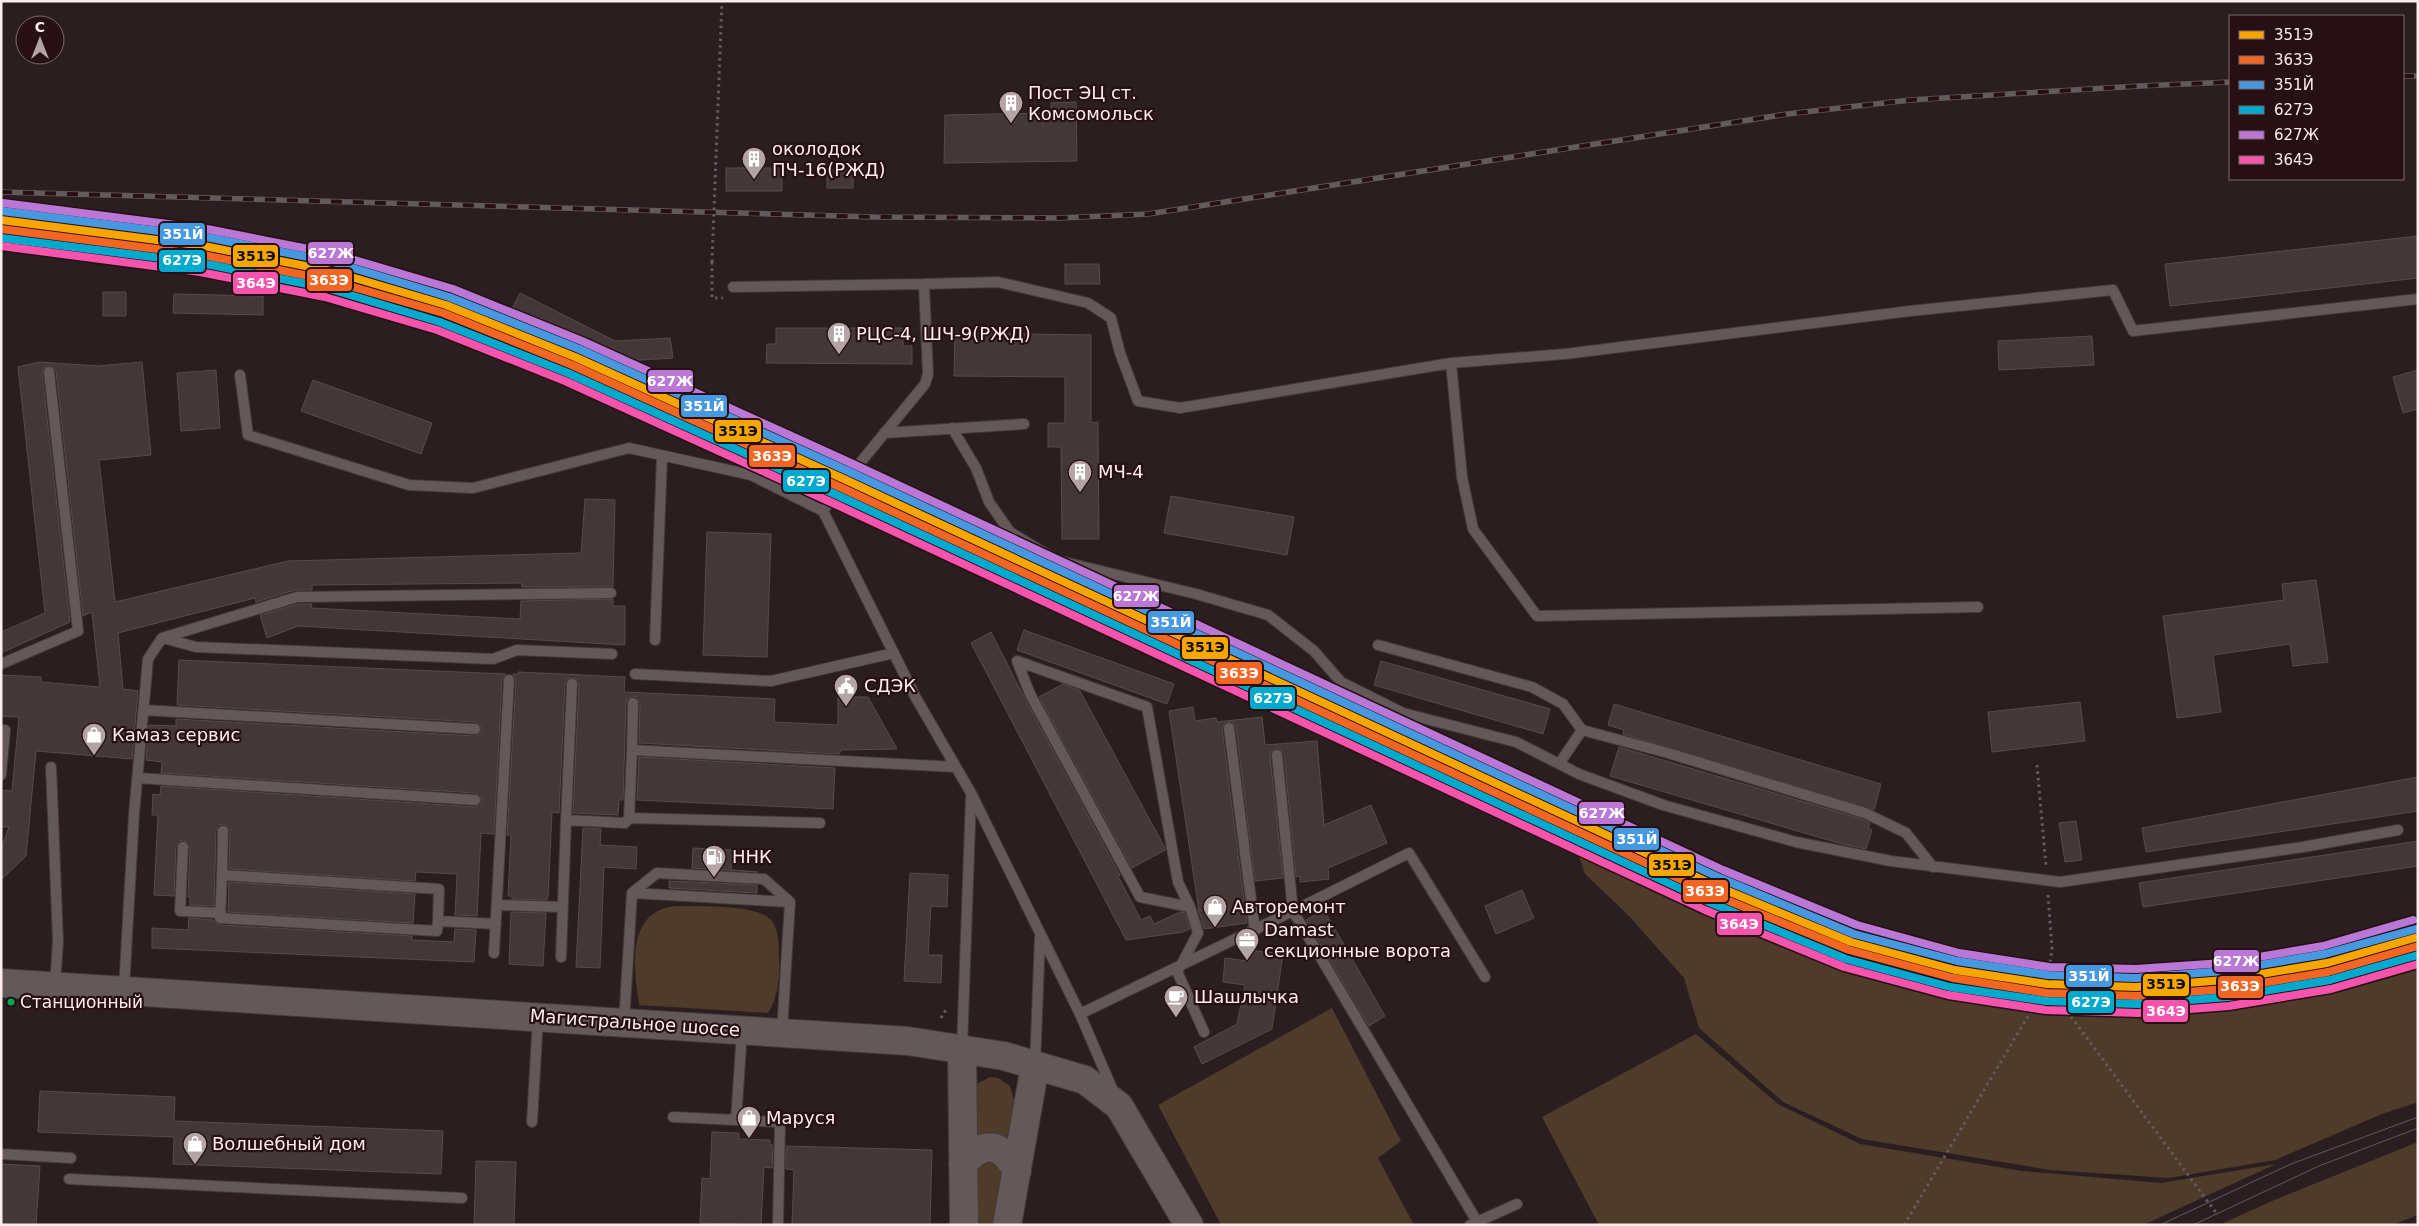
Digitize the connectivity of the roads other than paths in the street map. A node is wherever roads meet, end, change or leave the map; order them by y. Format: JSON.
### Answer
{"nodes":[{"id":1,"x":924,"y":284,"type":"junction"},
{"id":2,"x":733,"y":287,"type":"dead end"},
{"id":3,"x":2418,"y":299,"type":"edge"},
{"id":4,"x":1451,"y":362,"type":"junction"},
{"id":5,"x":49,"y":372,"type":"dead end"},
{"id":6,"x":240,"y":375,"type":"dead end"},
{"id":7,"x":1024,"y":424,"type":"dead end"},
{"id":8,"x":952,"y":428,"type":"junction"},
{"id":9,"x":884,"y":433,"type":"junction"},
{"id":10,"x":662,"y":456,"type":"junction"},
{"id":11,"x":823,"y":511,"type":"junction"},
{"id":12,"x":611,"y":593,"type":"dead end"},
{"id":13,"x":1978,"y":607,"type":"dead end"},
{"id":14,"x":162,"y":638,"type":"junction"},
{"id":15,"x":656,"y":640,"type":"dead end"},
{"id":16,"x":1378,"y":644,"type":"dead end"},
{"id":17,"x":894,"y":653,"type":"junction"},
{"id":18,"x":612,"y":654,"type":"dead end"},
{"id":19,"x":1,"y":664,"type":"edge"},
{"id":20,"x":635,"y":674,"type":"dead end"},
{"id":21,"x":509,"y":680,"type":"dead end"},
{"id":22,"x":572,"y":684,"type":"dead end"},
{"id":23,"x":633,"y":703,"type":"dead end"},
{"id":24,"x":144,"y":710,"type":"junction"},
{"id":25,"x":1229,"y":728,"type":"dead end"},
{"id":26,"x":475,"y":729,"type":"dead end"},
{"id":27,"x":5,"y":730,"type":"dead end"},
{"id":28,"x":1582,"y":730,"type":"junction"},
{"id":29,"x":632,"y":750,"type":"junction"},
{"id":30,"x":1277,"y":755,"type":"dead end"},
{"id":31,"x":1559,"y":764,"type":"junction"},
{"id":32,"x":51,"y":767,"type":"dead end"},
{"id":33,"x":956,"y":767,"type":"junction"},
{"id":34,"x":1,"y":775,"type":"edge"},
{"id":35,"x":138,"y":778,"type":"junction"},
{"id":36,"x":971,"y":793,"type":"junction"},
{"id":37,"x":474,"y":800,"type":"dead end"},
{"id":38,"x":629,"y":818,"type":"junction"},
{"id":39,"x":566,"y":820,"type":"junction"},
{"id":40,"x":820,"y":822,"type":"dead end"},
{"id":41,"x":223,"y":830,"type":"dead end"},
{"id":42,"x":2398,"y":830,"type":"dead end"},
{"id":43,"x":183,"y":847,"type":"dead end"},
{"id":44,"x":1934,"y":867,"type":"junction"},
{"id":45,"x":222,"y":875,"type":"junction"},
{"id":46,"x":632,"y":893,"type":"junction"},
{"id":47,"x":790,"y":902,"type":"junction"},
{"id":48,"x":497,"y":905,"type":"junction"},
{"id":49,"x":563,"y":907,"type":"junction"},
{"id":50,"x":1190,"y":907,"type":"junction"},
{"id":51,"x":1293,"y":911,"type":"junction"},
{"id":52,"x":221,"y":913,"type":"junction"},
{"id":53,"x":438,"y":921,"type":"junction"},
{"id":54,"x":496,"y":924,"type":"junction"},
{"id":55,"x":1255,"y":931,"type":"junction"},
{"id":56,"x":1040,"y":936,"type":"junction"},
{"id":57,"x":494,"y":953,"type":"dead end"},
{"id":58,"x":561,"y":957,"type":"dead end"},
{"id":59,"x":1178,"y":968,"type":"junction"},
{"id":60,"x":1486,"y":977,"type":"dead end"},
{"id":61,"x":1,"y":983,"type":"edge"},
{"id":62,"x":55,"y":986,"type":"junction"},
{"id":63,"x":124,"y":990,"type":"junction"},
{"id":64,"x":1080,"y":1014,"type":"junction"},
{"id":65,"x":538,"y":1017,"type":"junction"},
{"id":66,"x":624,"y":1023,"type":"junction"},
{"id":67,"x":742,"y":1030,"type":"junction"},
{"id":68,"x":1204,"y":1032,"type":"dead end"},
{"id":69,"x":782,"y":1033,"type":"junction"},
{"id":70,"x":962,"y":1050,"type":"junction"},
{"id":71,"x":1035,"y":1066,"type":"junction"},
{"id":72,"x":1120,"y":1106,"type":"junction"},
{"id":73,"x":673,"y":1117,"type":"dead end"},
{"id":74,"x":736,"y":1120,"type":"junction"},
{"id":75,"x":532,"y":1122,"type":"dead end"},
{"id":76,"x":1,"y":1154,"type":"edge"},
{"id":77,"x":71,"y":1158,"type":"dead end"},
{"id":78,"x":963,"y":1164,"type":"junction"},
{"id":79,"x":1017,"y":1171,"type":"junction"},
{"id":80,"x":69,"y":1179,"type":"dead end"},
{"id":81,"x":462,"y":1198,"type":"dead end"},
{"id":82,"x":1517,"y":1204,"type":"dead end"},
{"id":83,"x":1476,"y":1224,"type":"edge"},
{"id":84,"x":778,"y":1225,"type":"edge"},
{"id":85,"x":964,"y":1225,"type":"edge"},
{"id":86,"x":1007,"y":1225,"type":"edge"},
{"id":87,"x":1189,"y":1225,"type":"edge"}],
"edges":[{"from":1,"to":2,"type":"lane"},
{"from":1,"to":4,"type":"lane"},
{"from":1,"to":9,"type":"lane"},
{"from":3,"to":4,"type":"lane"},
{"from":4,"to":13,"type":"lane"},
{"from":5,"to":19,"type":"lane"},
{"from":6,"to":10,"type":"lane"},
{"from":7,"to":8,"type":"lane"},
{"from":8,"to":9,"type":"lane"},
{"from":8,"to":31,"type":"lane"},
{"from":9,"to":11,"type":"lane"},
{"from":10,"to":11,"type":"lane"},
{"from":10,"to":15,"type":"lane"},
{"from":11,"to":17,"type":"lane"},
{"from":12,"to":14,"type":"lane"},
{"from":14,"to":18,"type":"lane"},
{"from":14,"to":24,"type":"lane"},
{"from":16,"to":28,"type":"lane"},
{"from":17,"to":20,"type":"lane"},
{"from":17,"to":33,"type":"lane"},
{"from":21,"to":48,"type":"lane"},
{"from":22,"to":39,"type":"lane"},
{"from":23,"to":29,"type":"lane"},
{"from":24,"to":26,"type":"lane"},
{"from":24,"to":35,"type":"lane"},
{"from":25,"to":55,"type":"lane"},
{"from":27,"to":34,"type":"lane"},
{"from":28,"to":31,"type":"lane"},
{"from":28,"to":44,"type":"lane"},
{"from":29,"to":33,"type":"lane"},
{"from":29,"to":38,"type":"lane"},
{"from":30,"to":51,"type":"lane"},
{"from":31,"to":44,"type":"lane"},
{"from":32,"to":62,"type":"lane"},
{"from":33,"to":36,"type":"lane"},
{"from":35,"to":37,"type":"lane"},
{"from":35,"to":63,"type":"lane"},
{"from":36,"to":56,"type":"lane"},
{"from":36,"to":70,"type":"lane"},
{"from":38,"to":39,"type":"lane"},
{"from":38,"to":40,"type":"lane"},
{"from":39,"to":49,"type":"lane"},
{"from":41,"to":45,"type":"lane"},
{"from":42,"to":44,"type":"lane"},
{"from":43,"to":52,"type":"lane"},
{"from":45,"to":52,"type":"lane"},
{"from":45,"to":53,"type":"lane"},
{"from":46,"to":47,"type":"lane"},
{"from":46,"to":47,"type":"lane"},
{"from":46,"to":66,"type":"lane"},
{"from":47,"to":69,"type":"lane"},
{"from":48,"to":49,"type":"lane"},
{"from":48,"to":54,"type":"lane"},
{"from":49,"to":58,"type":"lane"},
{"from":50,"to":50,"type":"lane"},
{"from":50,"to":59,"type":"lane"},
{"from":51,"to":55,"type":"lane"},
{"from":51,"to":60,"type":"lane"},
{"from":51,"to":83,"type":"lane"},
{"from":52,"to":53,"type":"lane"},
{"from":53,"to":54,"type":"lane"},
{"from":54,"to":57,"type":"lane"},
{"from":55,"to":59,"type":"lane"},
{"from":56,"to":64,"type":"lane"},
{"from":56,"to":71,"type":"lane"},
{"from":59,"to":64,"type":"lane"},
{"from":59,"to":68,"type":"lane"},
{"from":61,"to":62,"type":"main road","name":"Магистральное шоссе"},
{"from":62,"to":63,"type":"main road","name":"Магистральное шоссе"},
{"from":63,"to":65,"type":"main road","name":"Магистральное шоссе"},
{"from":64,"to":72,"type":"lane"},
{"from":65,"to":66,"type":"main road","name":"Магистральное шоссе"},
{"from":65,"to":75,"type":"lane"},
{"from":66,"to":67,"type":"main road","name":"Магистральное шоссе"},
{"from":67,"to":69,"type":"main road","name":"Магистральное шоссе"},
{"from":67,"to":74,"type":"lane"},
{"from":69,"to":70,"type":"main road","name":"Магистральное шоссе"},
{"from":70,"to":71,"type":"main road","name":"Магистральное шоссе"},
{"from":70,"to":78,"type":"main road"},
{"from":71,"to":72,"type":"main road","name":"Магистральное шоссе"},
{"from":71,"to":79,"type":"main road"},
{"from":72,"to":87,"type":"main road","name":"Магистральное шоссе"},
{"from":73,"to":74,"type":"lane"},
{"from":74,"to":84,"type":"lane"},
{"from":76,"to":77,"type":"lane"},
{"from":78,"to":79,"type":"main road"},
{"from":78,"to":85,"type":"main road"},
{"from":79,"to":86,"type":"main road"},
{"from":80,"to":81,"type":"lane"},
{"from":82,"to":83,"type":"lane"}]}
